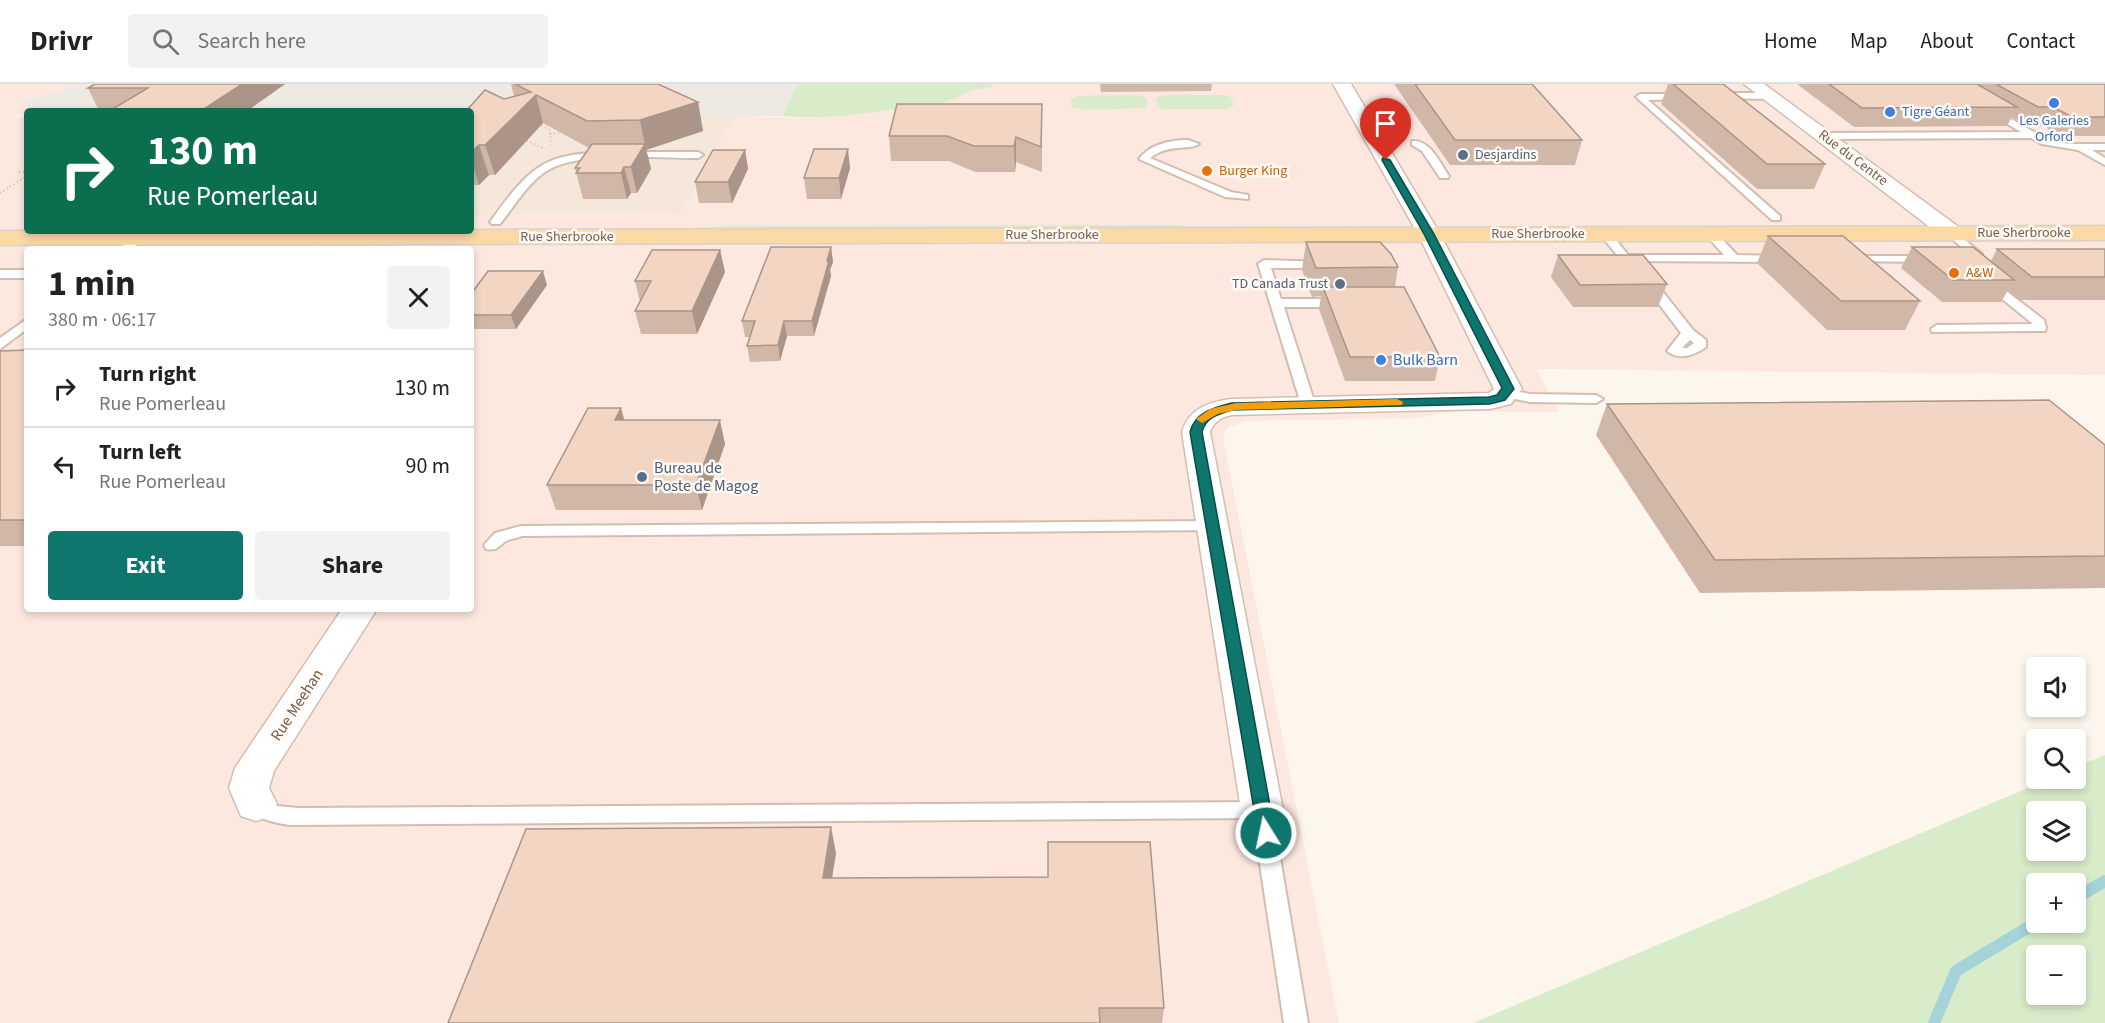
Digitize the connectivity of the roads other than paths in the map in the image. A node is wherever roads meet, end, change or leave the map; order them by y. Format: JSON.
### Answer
{"nodes":[{"id":1,"x":1342,"y":84,"type":"edge"},
{"id":2,"x":1753,"y":84,"type":"edge"},
{"id":3,"x":1769,"y":96,"type":"junction"},
{"id":4,"x":1983,"y":106,"type":"edge"},
{"id":5,"x":2032,"y":135,"type":"junction"},
{"id":6,"x":1823,"y":136,"type":"junction"},
{"id":7,"x":1415,"y":143,"type":"dead end"},
{"id":8,"x":1194,"y":144,"type":"dead end"},
{"id":9,"x":2078,"y":147,"type":"junction"},
{"id":10,"x":2105,"y":147,"type":"edge"},
{"id":11,"x":698,"y":155,"type":"dead end"},
{"id":12,"x":2105,"y":162,"type":"edge"},
{"id":13,"x":1444,"y":176,"type":"dead end"},
{"id":14,"x":1244,"y":197,"type":"dead end"},
{"id":15,"x":1931,"y":217,"type":"junction"},
{"id":16,"x":2105,"y":217,"type":"edge"},
{"id":17,"x":1776,"y":218,"type":"junction"},
{"id":18,"x":0,"y":222,"type":"edge"},
{"id":19,"x":24,"y":222,"type":"edge"},
{"id":20,"x":474,"y":222,"type":"edge"},
{"id":21,"x":496,"y":222,"type":"junction"},
{"id":22,"x":1424,"y":226,"type":"junction"},
{"id":23,"x":1952,"y":233,"type":"junction"},
{"id":24,"x":2105,"y":233,"type":"edge"},
{"id":25,"x":1606,"y":234,"type":"junction"},
{"id":26,"x":1711,"y":234,"type":"junction"},
{"id":27,"x":0,"y":238,"type":"edge"},
{"id":28,"x":406,"y":239,"type":"edge"},
{"id":29,"x":132,"y":243,"type":"edge"},
{"id":30,"x":1831,"y":250,"type":"junction"},
{"id":31,"x":1625,"y":258,"type":"junction"},
{"id":32,"x":1734,"y":259,"type":"junction"},
{"id":33,"x":1789,"y":259,"type":"edge"},
{"id":34,"x":1935,"y":260,"type":"edge"},
{"id":35,"x":1330,"y":264,"type":"edge"},
{"id":36,"x":0,"y":274,"type":"edge"},
{"id":37,"x":24,"y":274,"type":"edge"},
{"id":38,"x":1277,"y":303,"type":"junction"},
{"id":39,"x":1358,"y":303,"type":"edge"},
{"id":40,"x":24,"y":326,"type":"edge"},
{"id":41,"x":1937,"y":329,"type":"dead end"},
{"id":42,"x":2,"y":346,"type":"edge"},
{"id":43,"x":1674,"y":351,"type":"dead end"},
{"id":44,"x":1506,"y":393,"type":"junction"},
{"id":45,"x":1596,"y":399,"type":"dead end"},
{"id":46,"x":1308,"y":404,"type":"junction"},
{"id":47,"x":1212,"y":526,"type":"junction"},
{"id":48,"x":492,"y":545,"type":"dead end"},
{"id":49,"x":358,"y":612,"type":"edge"},
{"id":50,"x":256,"y":804,"type":"joint"},
{"id":51,"x":1262,"y":810,"type":"junction"},
{"id":52,"x":1296,"y":1023,"type":"edge"}],
"edges":[{"from":1,"to":22,"type":"street"},
{"from":2,"to":3,"type":"street","name":"Rue du Centre"},
{"from":3,"to":6,"type":"street","name":"Rue du Centre"},
{"from":3,"to":17,"type":"lane"},
{"from":4,"to":5,"type":"lane"},
{"from":5,"to":6,"type":"lane"},
{"from":5,"to":9,"type":"lane"},
{"from":6,"to":15,"type":"street","name":"Rue du Centre"},
{"from":7,"to":13,"type":"lane"},
{"from":8,"to":14,"type":"lane"},
{"from":9,"to":10,"type":"lane"},
{"from":9,"to":12,"type":"lane"},
{"from":11,"to":21,"type":"lane"},
{"from":15,"to":16,"type":"main road","name":"Rue Sherbrooke"},
{"from":15,"to":17,"type":"main road","name":"Rue Sherbrooke"},
{"from":15,"to":23,"type":"street","name":"Rue du Centre"},
{"from":17,"to":22,"type":"main road","name":"Rue Sherbrooke"},
{"from":18,"to":19,"type":"main road"},
{"from":20,"to":21,"type":"main road","name":"Rue Sherbrooke"},
{"from":21,"to":22,"type":"main road","name":"Rue Sherbrooke"},
{"from":22,"to":25,"type":"main road","name":"Rue Sherbrooke"},
{"from":22,"to":28,"type":"main road","name":"Rue Sherbrooke"},
{"from":22,"to":44,"type":"street"},
{"from":23,"to":24,"type":"main road","name":"Rue Sherbrooke"},
{"from":23,"to":30,"type":"main road","name":"Rue Sherbrooke"},
{"from":23,"to":41,"type":"lane"},
{"from":25,"to":26,"type":"main road","name":"Rue Sherbrooke"},
{"from":25,"to":31,"type":"lane"},
{"from":26,"to":30,"type":"main road","name":"Rue Sherbrooke"},
{"from":26,"to":32,"type":"lane"},
{"from":27,"to":29,"type":"main road","name":"Rue Sherbrooke"},
{"from":28,"to":29,"type":"main road","name":"Rue Sherbrooke"},
{"from":30,"to":34,"type":"lane"},
{"from":31,"to":32,"type":"lane"},
{"from":31,"to":43,"type":"lane"},
{"from":32,"to":33,"type":"lane"},
{"from":35,"to":38,"type":"lane"},
{"from":36,"to":37,"type":"lane"},
{"from":38,"to":39,"type":"lane"},
{"from":38,"to":46,"type":"lane"},
{"from":40,"to":42,"type":"lane"},
{"from":44,"to":45,"type":"lane"},
{"from":44,"to":46,"type":"street"},
{"from":46,"to":47,"type":"street"},
{"from":47,"to":48,"type":"lane"},
{"from":47,"to":51,"type":"street"},
{"from":49,"to":50,"type":"street","name":"Rue Meehan"},
{"from":50,"to":51,"type":"lane"},
{"from":51,"to":52,"type":"lane"}]}
